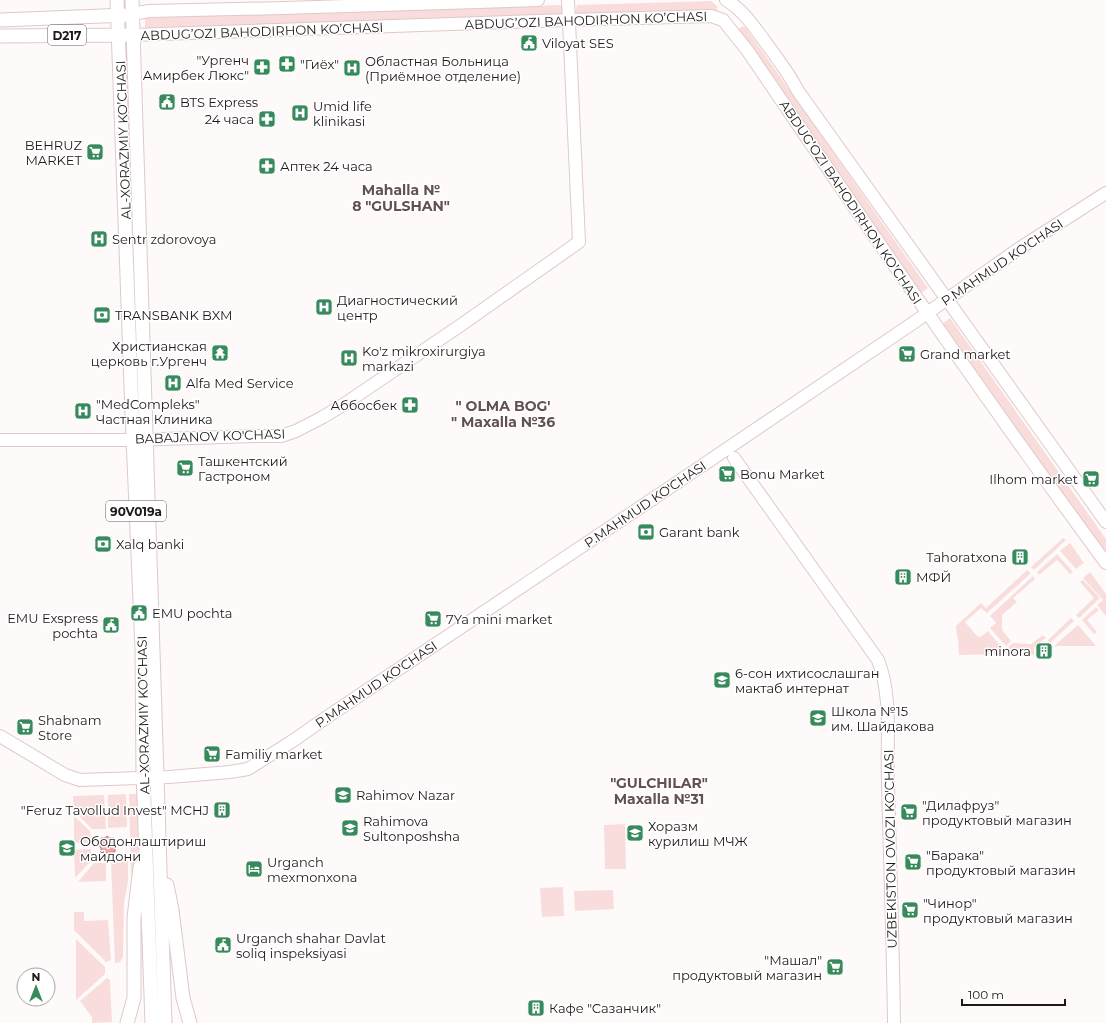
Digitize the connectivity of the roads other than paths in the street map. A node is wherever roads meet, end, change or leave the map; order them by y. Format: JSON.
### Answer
{"nodes":[{"id":1,"x":117,"y":0,"type":"edge"},
{"id":2,"x":132,"y":0,"type":"edge"},
{"id":3,"x":538,"y":0,"type":"edge"},
{"id":4,"x":568,"y":0,"type":"edge"},
{"id":5,"x":730,"y":3,"type":"edge"},
{"id":6,"x":132,"y":14,"type":"junction"},
{"id":7,"x":118,"y":16,"type":"junction"},
{"id":8,"x":0,"y":20,"type":"edge"},
{"id":9,"x":569,"y":20,"type":"junction"},
{"id":10,"x":723,"y":20,"type":"junction"},
{"id":11,"x":119,"y":35,"type":"junction"},
{"id":12,"x":133,"y":35,"type":"junction"},
{"id":13,"x":0,"y":36,"type":"edge"},
{"id":14,"x":1106,"y":193,"type":"edge"},
{"id":15,"x":946,"y":299,"type":"junction"},
{"id":16,"x":927,"y":313,"type":"junction"},
{"id":17,"x":147,"y":439,"type":"junction"},
{"id":18,"x":0,"y":440,"type":"edge"},
{"id":19,"x":133,"y":440,"type":"junction"},
{"id":20,"x":734,"y":458,"type":"dead end"},
{"id":21,"x":1106,"y":522,"type":"edge"},
{"id":22,"x":1106,"y":563,"type":"edge"},
{"id":23,"x":0,"y":736,"type":"edge"},
{"id":24,"x":144,"y":777,"type":"junction"},
{"id":25,"x":163,"y":777,"type":"junction"},
{"id":26,"x":145,"y":829,"type":"junction"},
{"id":27,"x":160,"y":850,"type":"junction"},
{"id":28,"x":127,"y":1023,"type":"edge"},
{"id":29,"x":152,"y":1023,"type":"edge"},
{"id":30,"x":165,"y":1023,"type":"edge"},
{"id":31,"x":190,"y":1023,"type":"edge"},
{"id":32,"x":894,"y":1023,"type":"edge"}],
"edges":[{"from":1,"to":7,"type":"main road","name":"AL-XORAZMIY KO’CHASI","number":"90V019a"},
{"from":2,"to":6,"type":"main road","name":"AL-XORAZMIY KO’CHASI","number":"90V019a"},
{"from":3,"to":6,"type":"main road","name":"ABDUG’OZI BAHODIRHON KO’CHASI"},
{"from":4,"to":9,"type":"main road"},
{"from":5,"to":10,"type":"main road"},
{"from":5,"to":15,"type":"main road","name":"ABDUG’OZI BAHODIRHON KO’CHASI"},
{"from":6,"to":7,"type":"main road","name":"ABDUG’OZI BAHODIRHON KO’CHASI","number":"D217"},
{"from":6,"to":12,"type":"main road","name":"AL-XORAZMIY KO’CHASI","number":"90V019a"},
{"from":7,"to":8,"type":"main road","name":"ABDUG’OZI BAHODIRHON KO’CHASI","number":"D217"},
{"from":7,"to":11,"type":"main road","name":"AL-XORAZMIY KO’CHASI","number":"90V019a"},
{"from":9,"to":10,"type":"main road","name":"ABDUG’OZI BAHODIRHON KO’CHASI"},
{"from":9,"to":12,"type":"main road","name":"ABDUG’OZI BAHODIRHON KO’CHASI"},
{"from":9,"to":17,"type":"main road","name":"BABAJANOV KO'CHASI"},
{"from":10,"to":16,"type":"main road","name":"ABDUG’OZI BAHODIRHON KO’CHASI"},
{"from":11,"to":12,"type":"main road","name":"ABDUG’OZI BAHODIRHON KO’CHASI","number":"D217"},
{"from":11,"to":13,"type":"main road","name":"ABDUG’OZI BAHODIRHON KO’CHASI","number":"D217"},
{"from":11,"to":19,"type":"main road","name":"AL-XORAZMIY KO’CHASI","number":"90V019a"},
{"from":12,"to":17,"type":"main road","name":"AL-XORAZMIY KO’CHASI","number":"90V019a"},
{"from":14,"to":15,"type":"main road","name":"P.MAHMUD KO'CHASI"},
{"from":15,"to":16,"type":"main road","name":"P.MAHMUD KO'CHASI"},
{"from":15,"to":21,"type":"main road","name":"ABDUG’OZI BAHODIRHON KO’CHASI"},
{"from":16,"to":22,"type":"main road","name":"ABDUG’OZI BAHODIRHON KO’CHASI"},
{"from":16,"to":25,"type":"main road","name":"P.MAHMUD KO'CHASI"},
{"from":17,"to":19,"type":"main road","name":"BABAJANOV KO'CHASI"},
{"from":17,"to":25,"type":"main road","name":"AL-XORAZMIY KO’CHASI","number":"90V019a"},
{"from":18,"to":19,"type":"main road","name":"BABAJANOV KO'CHASI"},
{"from":19,"to":24,"type":"main road","name":"AL-XORAZMIY KO’CHASI","number":"90V019a"},
{"from":20,"to":32,"type":"main road","name":"UZBEKISTON OVOZI KO'CHASI"},
{"from":23,"to":24,"type":"main road","name":"P.MAHMUD KO'CHASI"},
{"from":24,"to":25,"type":"main road","name":"P.MAHMUD KO'CHASI"},
{"from":24,"to":26,"type":"main road","name":"AL-XORAZMIY KO’CHASI","number":"90V019a"},
{"from":25,"to":27,"type":"main road","name":"AL-XORAZMIY KO’CHASI","number":"90V019a"},
{"from":26,"to":28,"type":"main road"},
{"from":26,"to":29,"type":"main road","name":"AL-XORAZMIY KO’CHASI","number":"90V019a"},
{"from":27,"to":30,"type":"main road","name":"AL-XORAZMIY KO’CHASI","number":"90V019a"},
{"from":27,"to":31,"type":"main road"}]}
